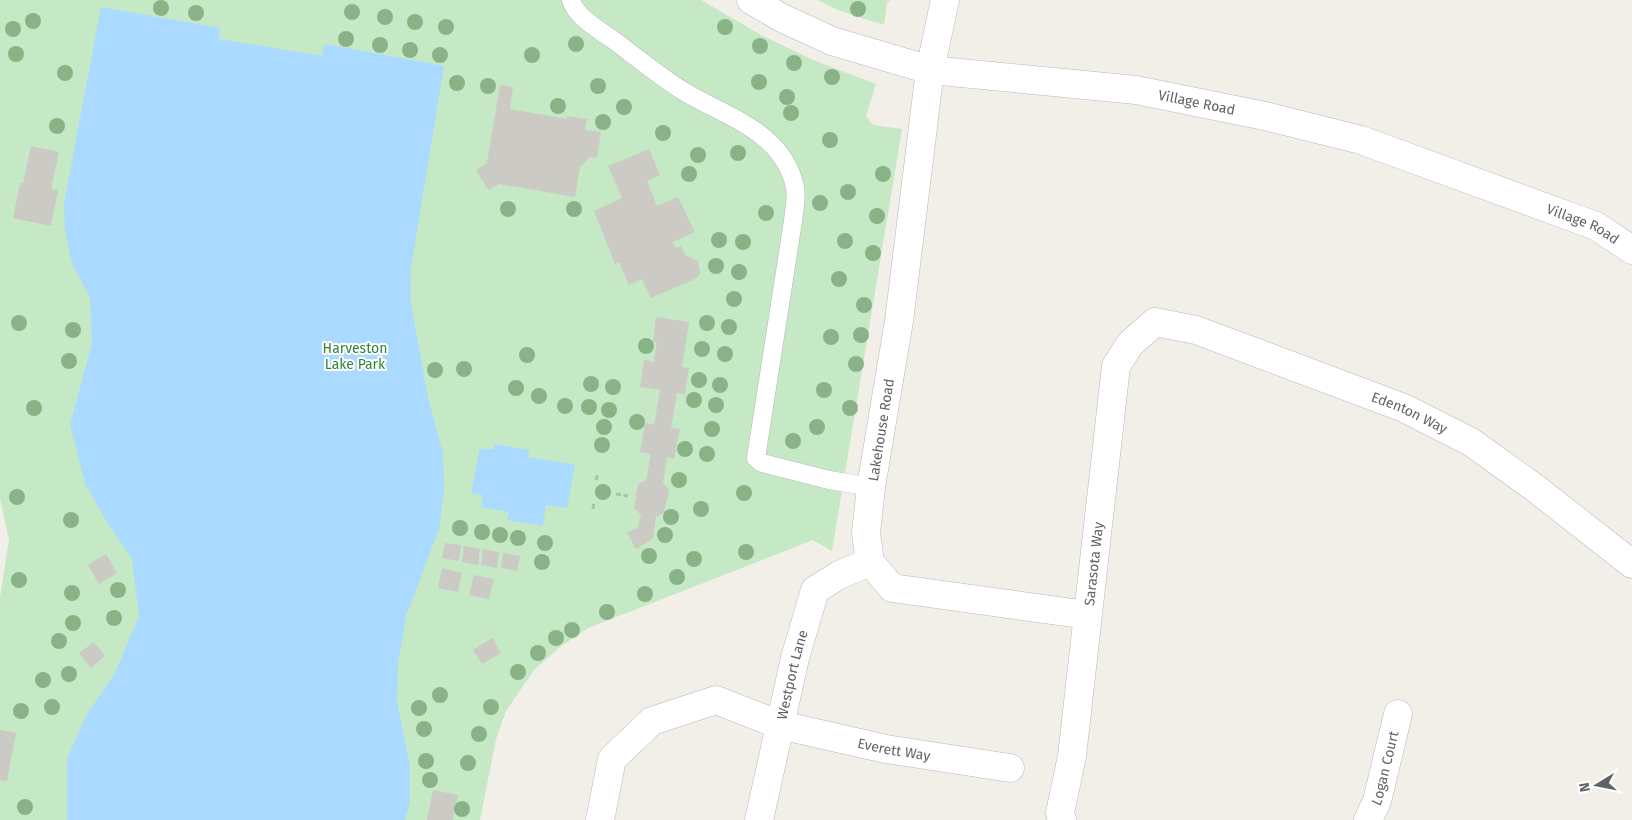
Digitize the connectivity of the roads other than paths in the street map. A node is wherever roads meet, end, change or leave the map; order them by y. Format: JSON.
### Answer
{"nodes":[{"id":1,"x":571,"y":0,"type":"edge"},
{"id":2,"x":751,"y":0,"type":"edge"},
{"id":3,"x":945,"y":0,"type":"edge"},
{"id":4,"x":930,"y":70,"type":"junction"},
{"id":5,"x":1632,"y":250,"type":"edge"},
{"id":6,"x":1154,"y":322,"type":"joint"},
{"id":7,"x":871,"y":486,"type":"junction"},
{"id":8,"x":870,"y":562,"type":"junction"},
{"id":9,"x":1632,"y":564,"type":"edge"},
{"id":10,"x":1087,"y":615,"type":"junction"},
{"id":11,"x":1398,"y":714,"type":"dead end"},
{"id":12,"x":780,"y":725,"type":"junction"},
{"id":13,"x":1010,"y":768,"type":"dead end"},
{"id":14,"x":600,"y":820,"type":"edge"},
{"id":15,"x":759,"y":820,"type":"edge"},
{"id":16,"x":1062,"y":820,"type":"edge"},
{"id":17,"x":1368,"y":820,"type":"edge"}],
"edges":[{"from":1,"to":7,"type":"lane"},
{"from":2,"to":4,"type":"street","name":"Village Road"},
{"from":3,"to":4,"type":"street","name":"Lakehouse Road"},
{"from":4,"to":5,"type":"street","name":"Village Road"},
{"from":4,"to":7,"type":"street","name":"Lakehouse Road"},
{"from":6,"to":9,"type":"street","name":"Edenton Way"},
{"from":6,"to":10,"type":"street","name":"Sarasota Way"},
{"from":7,"to":8,"type":"street","name":"Lakehouse Road"},
{"from":8,"to":10,"type":"street"},
{"from":8,"to":12,"type":"street","name":"Westport Lane"},
{"from":10,"to":16,"type":"street","name":"Sarasota Way"},
{"from":11,"to":17,"type":"street","name":"Logan Court"},
{"from":12,"to":13,"type":"street","name":"Everett Way"},
{"from":12,"to":14,"type":"street","name":"Everett Way"},
{"from":12,"to":15,"type":"street","name":"Westport Lane"}]}
